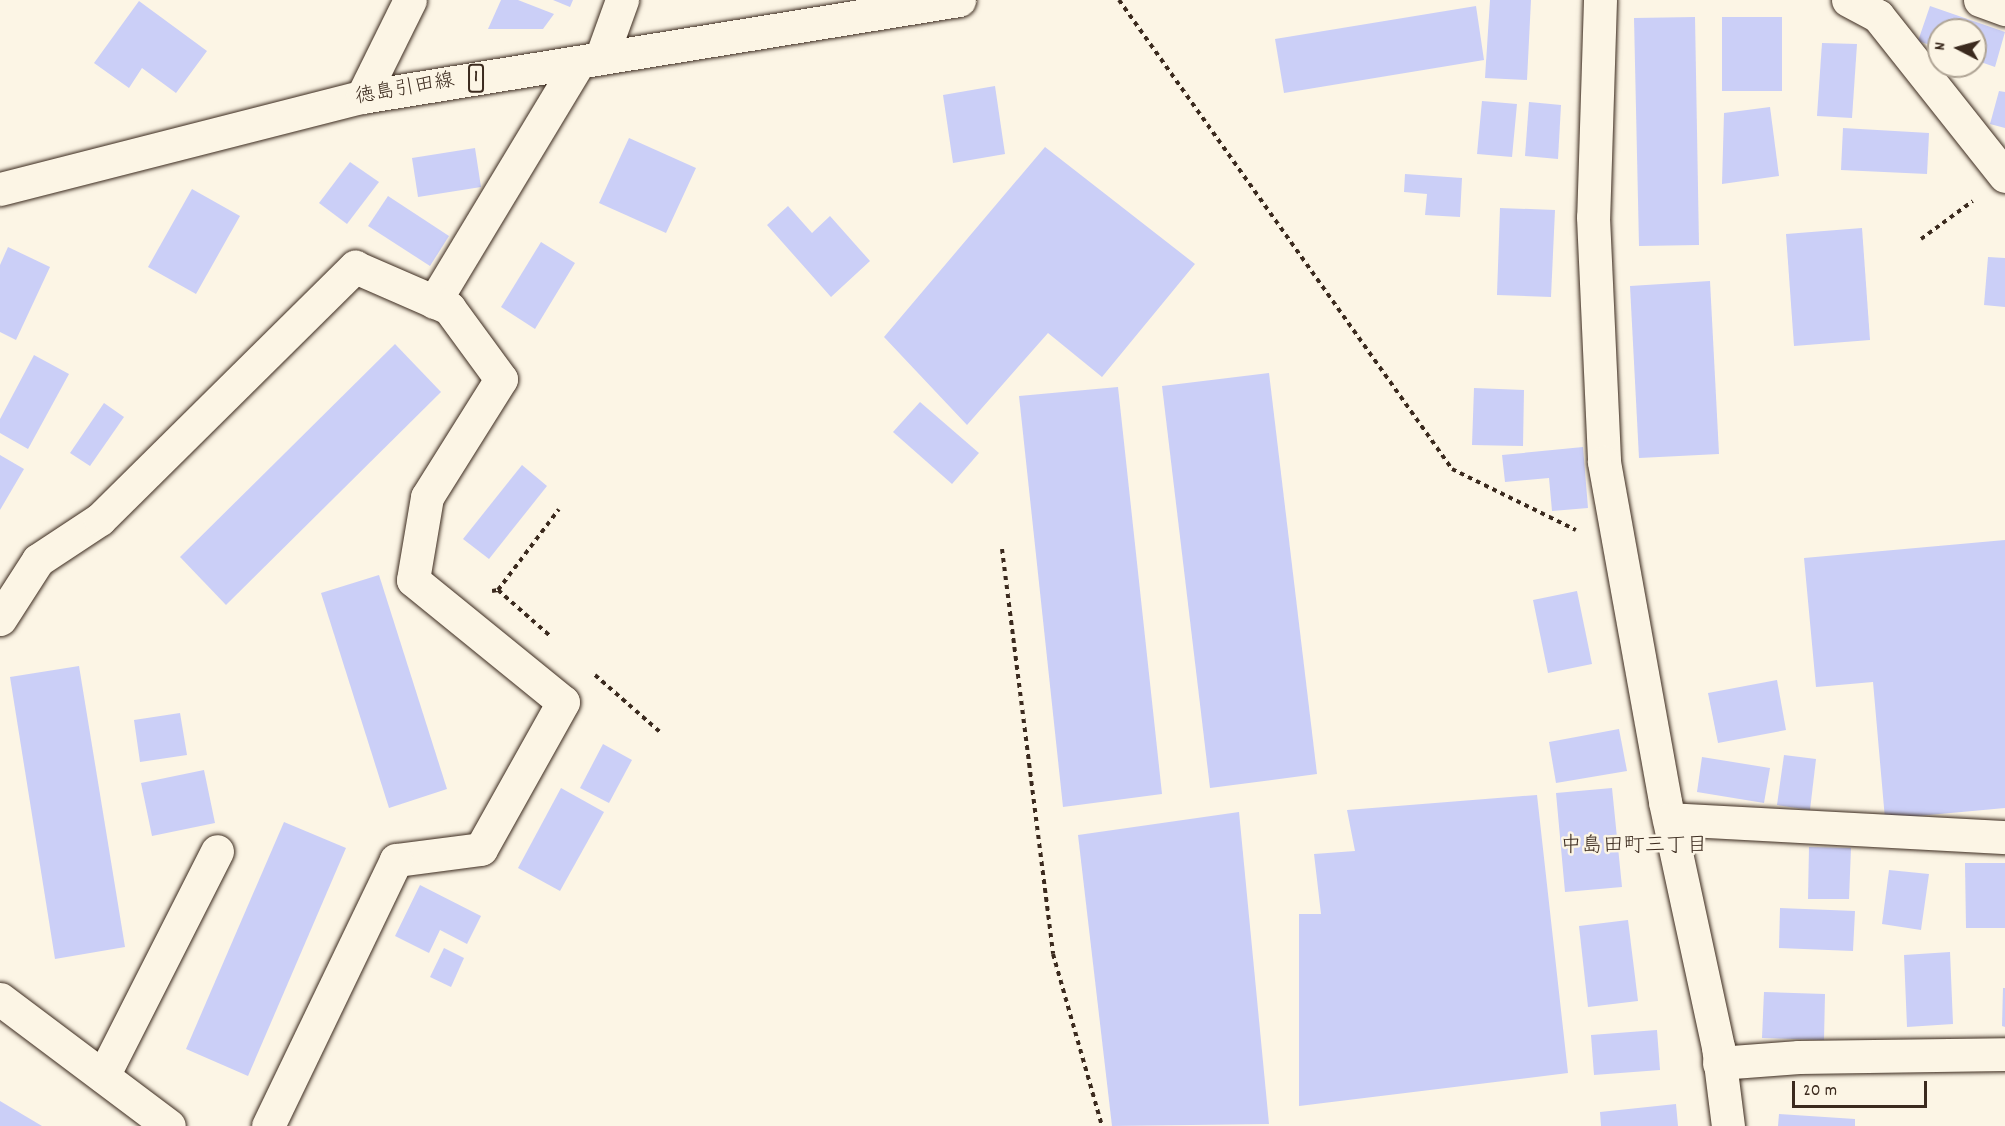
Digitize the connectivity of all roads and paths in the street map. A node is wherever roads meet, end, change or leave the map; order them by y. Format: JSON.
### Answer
{"nodes":[{"id":1,"x":410,"y":0,"type":"edge"},
{"id":2,"x":622,"y":0,"type":"edge"},
{"id":3,"x":959,"y":0,"type":"edge"},
{"id":4,"x":1119,"y":0,"type":"edge"},
{"id":5,"x":1600,"y":0,"type":"edge"},
{"id":6,"x":1848,"y":0,"type":"edge"},
{"id":7,"x":1980,"y":0,"type":"edge"},
{"id":8,"x":1886,"y":8,"type":"edge"},
{"id":9,"x":2005,"y":9,"type":"edge"},
{"id":10,"x":590,"y":60,"type":"junction"},
{"id":11,"x":362,"y":97,"type":"junction"},
{"id":12,"x":2005,"y":176,"type":"edge"},
{"id":13,"x":0,"y":189,"type":"edge"},
{"id":14,"x":1977,"y":198,"type":"dead end"},
{"id":15,"x":1921,"y":239,"type":"dead end"},
{"id":16,"x":434,"y":302,"type":"junction"},
{"id":17,"x":559,"y":509,"type":"dead end"},
{"id":18,"x":1002,"y":549,"type":"dead end"},
{"id":19,"x":1620,"y":551,"type":"junction"},
{"id":20,"x":498,"y":590,"type":"dead end"},
{"id":21,"x":0,"y":619,"type":"edge"},
{"id":22,"x":1669,"y":819,"type":"junction"},
{"id":23,"x":2005,"y":837,"type":"edge"},
{"id":24,"x":217,"y":851,"type":"dead end"},
{"id":25,"x":0,"y":999,"type":"edge"},
{"id":26,"x":2005,"y":1054,"type":"edge"},
{"id":27,"x":1719,"y":1063,"type":"junction"},
{"id":28,"x":103,"y":1076,"type":"junction"},
{"id":29,"x":169,"y":1126,"type":"edge"},
{"id":30,"x":268,"y":1126,"type":"edge"},
{"id":31,"x":1102,"y":1126,"type":"edge"},
{"id":32,"x":1728,"y":1126,"type":"edge"}],
"edges":[{"from":1,"to":11,"type":"street"},
{"from":2,"to":10,"type":"street"},
{"from":3,"to":10,"type":"street","name":"徳島引田線","number":"1"},
{"from":4,"to":19,"type":"path"},
{"from":5,"to":19,"type":"street"},
{"from":6,"to":8,"type":"street"},
{"from":7,"to":9,"type":"street"},
{"from":8,"to":12,"type":"street"},
{"from":10,"to":11,"type":"street","name":"徳島引田線","number":"1"},
{"from":10,"to":16,"type":"street"},
{"from":11,"to":13,"type":"street","name":"徳島引田線","number":"1"},
{"from":14,"to":15,"type":"path"},
{"from":16,"to":21,"type":"street"},
{"from":16,"to":30,"type":"street"},
{"from":17,"to":20,"type":"path"},
{"from":18,"to":31,"type":"path"},
{"from":19,"to":22,"type":"street"},
{"from":22,"to":23,"type":"street"},
{"from":22,"to":27,"type":"street"},
{"from":24,"to":28,"type":"street"},
{"from":25,"to":28,"type":"street"},
{"from":26,"to":27,"type":"street"},
{"from":27,"to":32,"type":"street"},
{"from":28,"to":29,"type":"street"}]}
